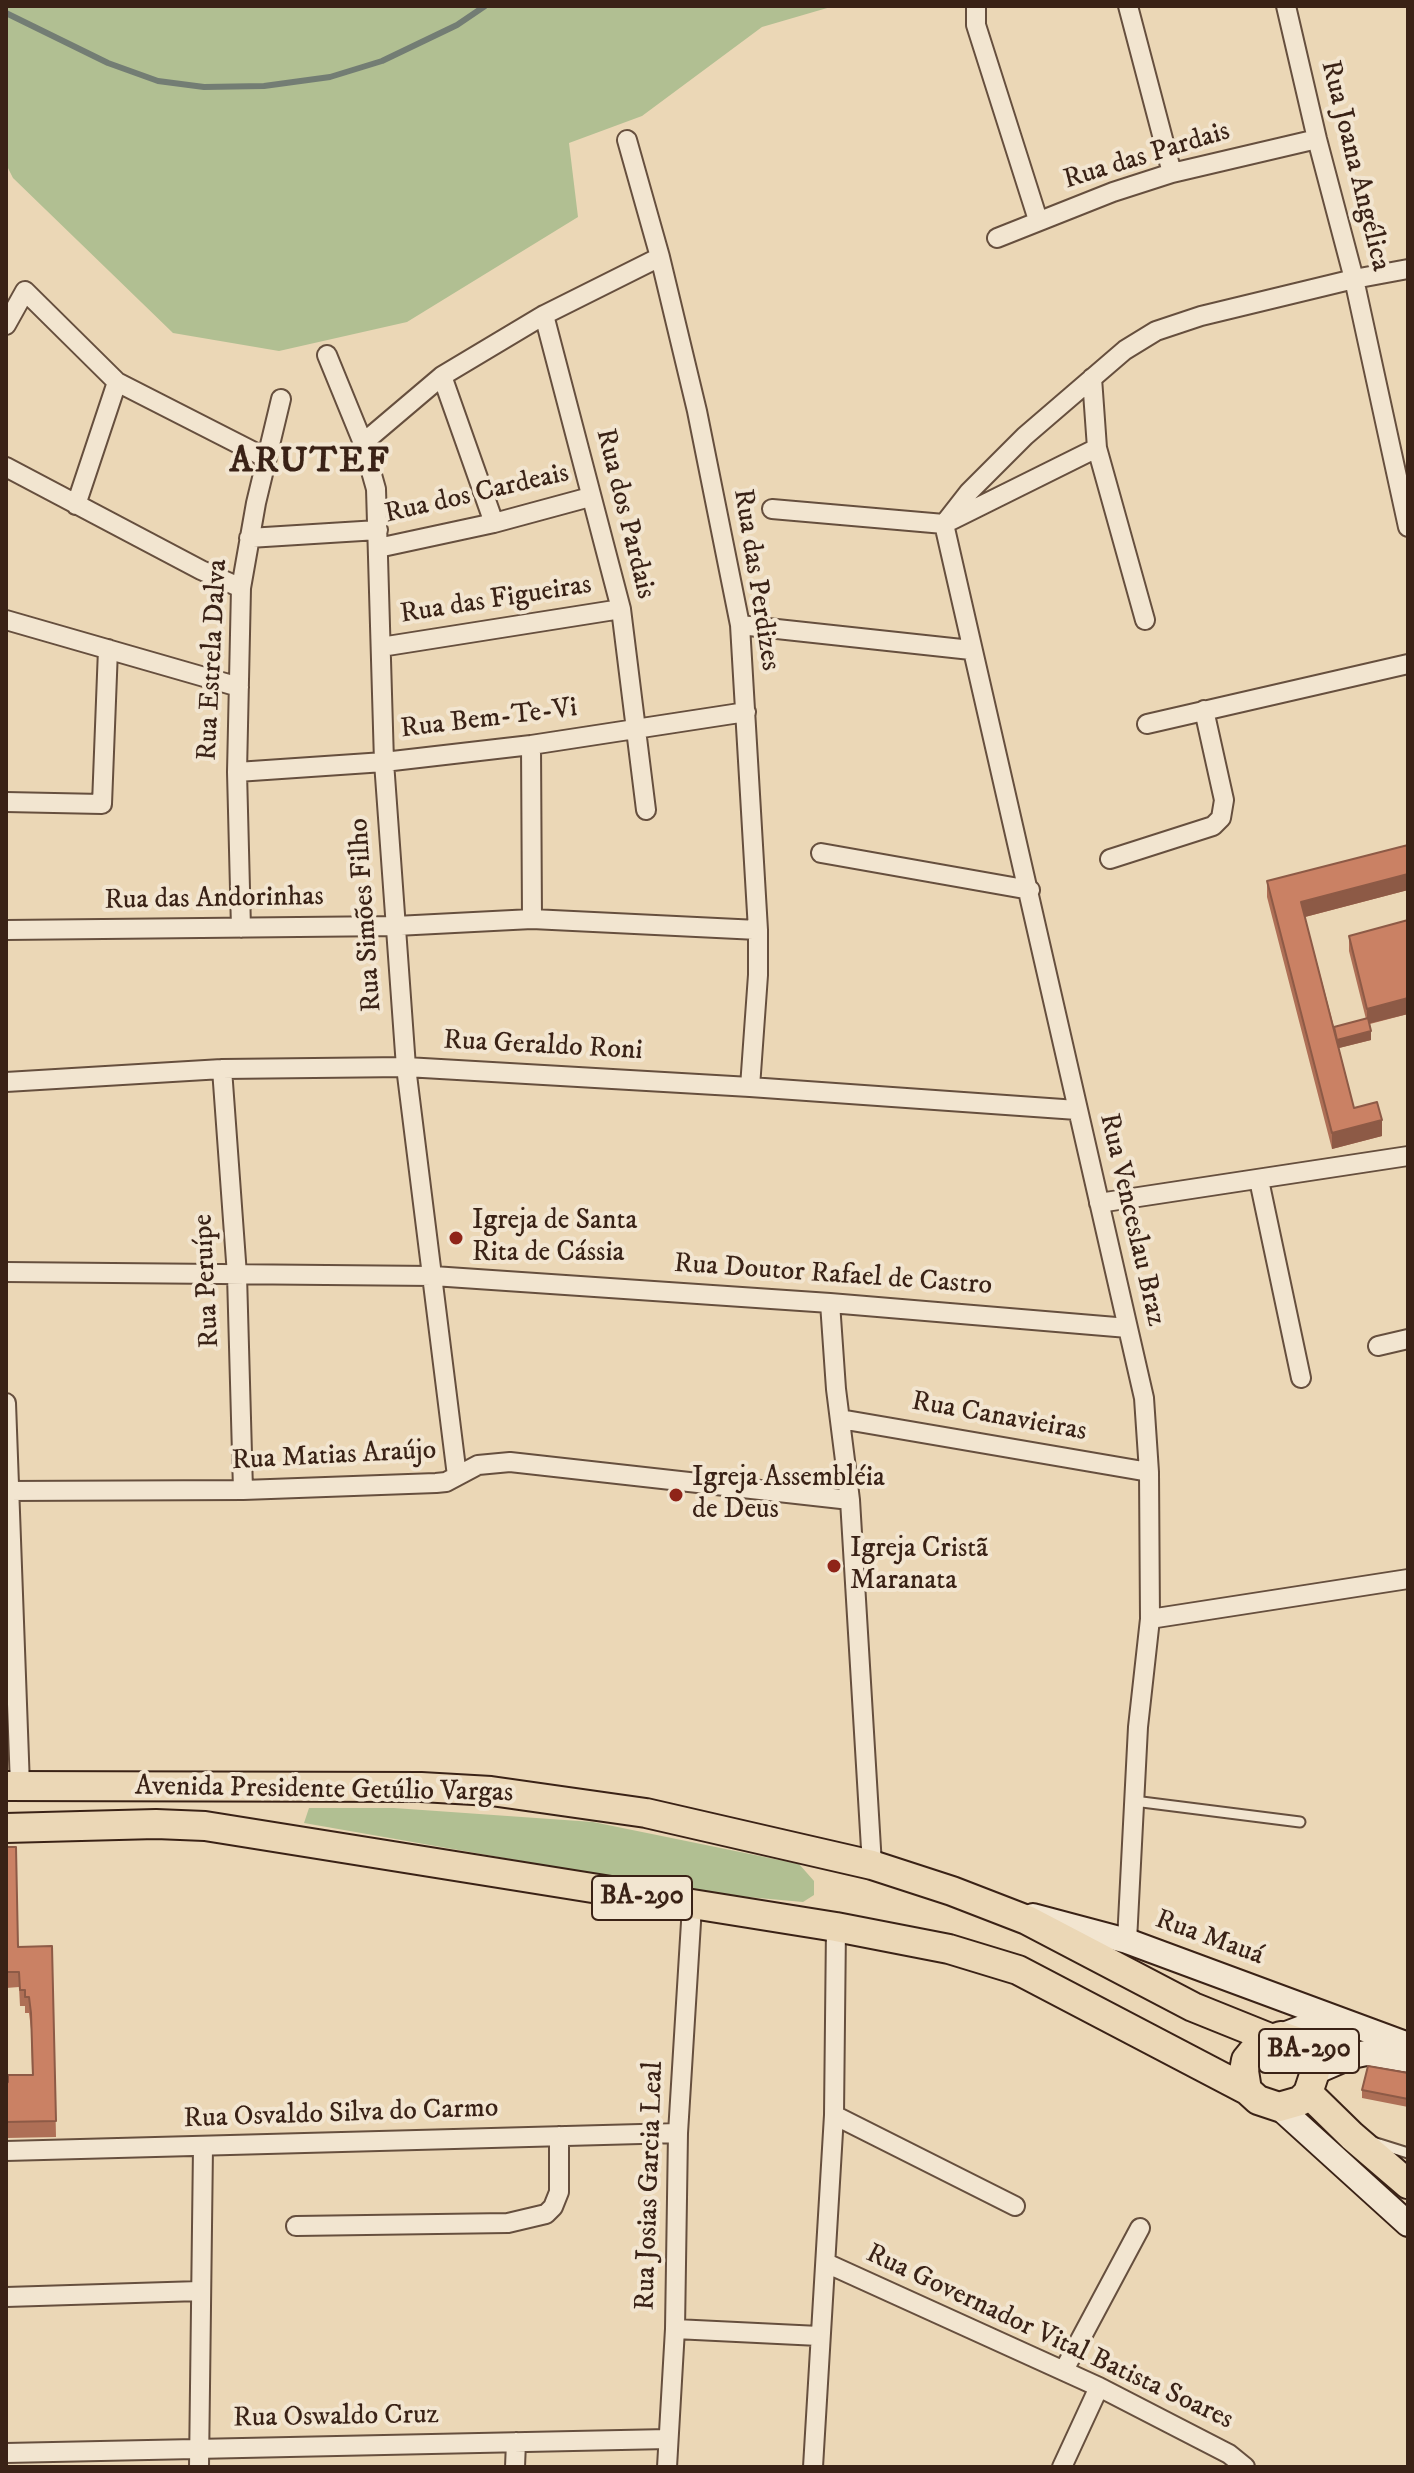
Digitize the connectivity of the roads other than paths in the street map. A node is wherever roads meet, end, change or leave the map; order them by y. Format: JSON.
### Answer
{"nodes":[{"id":1,"x":976,"y":6,"type":"edge"},
{"id":2,"x":1128,"y":6,"type":"edge"},
{"id":3,"x":1286,"y":6,"type":"edge"},
{"id":4,"x":1317,"y":139,"type":"junction"},
{"id":5,"x":627,"y":140,"type":"dead end"},
{"id":6,"x":1172,"y":173,"type":"junction"},
{"id":7,"x":1038,"y":220,"type":"junction"},
{"id":8,"x":997,"y":238,"type":"dead end"},
{"id":9,"x":660,"y":257,"type":"junction"},
{"id":10,"x":1408,"y":269,"type":"edge"},
{"id":11,"x":1354,"y":279,"type":"junction"},
{"id":12,"x":544,"y":315,"type":"junction"},
{"id":13,"x":6,"y":325,"type":"edge"},
{"id":14,"x":327,"y":355,"type":"dead end"},
{"id":15,"x":442,"y":376,"type":"junction"},
{"id":16,"x":1092,"y":378,"type":"junction"},
{"id":17,"x":117,"y":382,"type":"junction"},
{"id":18,"x":281,"y":399,"type":"dead end"},
{"id":19,"x":363,"y":443,"type":"junction"},
{"id":20,"x":1097,"y":448,"type":"junction"},
{"id":21,"x":266,"y":458,"type":"junction"},
{"id":22,"x":6,"y":467,"type":"edge"},
{"id":23,"x":590,"y":497,"type":"junction"},
{"id":24,"x":76,"y":505,"type":"junction"},
{"id":25,"x":772,"y":509,"type":"dead end"},
{"id":26,"x":494,"y":523,"type":"junction"},
{"id":27,"x":944,"y":524,"type":"junction"},
{"id":28,"x":1408,"y":527,"type":"edge"},
{"id":29,"x":249,"y":538,"type":"junction"},
{"id":30,"x":378,"y":539,"type":"junction"},
{"id":31,"x":241,"y":588,"type":"junction"},
{"id":32,"x":621,"y":609,"type":"junction"},
{"id":33,"x":6,"y":620,"type":"edge"},
{"id":34,"x":1145,"y":620,"type":"dead end"},
{"id":35,"x":740,"y":625,"type":"junction"},
{"id":36,"x":381,"y":647,"type":"junction"},
{"id":37,"x":108,"y":649,"type":"junction"},
{"id":38,"x":971,"y":650,"type":"junction"},
{"id":39,"x":1408,"y":664,"type":"edge"},
{"id":40,"x":239,"y":687,"type":"junction"},
{"id":41,"x":1204,"y":710,"type":"junction"},
{"id":42,"x":746,"y":712,"type":"junction"},
{"id":43,"x":1147,"y":724,"type":"dead end"},
{"id":44,"x":638,"y":729,"type":"junction"},
{"id":45,"x":531,"y":745,"type":"junction"},
{"id":46,"x":384,"y":762,"type":"junction"},
{"id":47,"x":237,"y":772,"type":"junction"},
{"id":48,"x":6,"y":802,"type":"edge"},
{"id":49,"x":646,"y":810,"type":"dead end"},
{"id":50,"x":821,"y":853,"type":"dead end"},
{"id":51,"x":1110,"y":859,"type":"dead end"},
{"id":52,"x":1030,"y":890,"type":"junction"},
{"id":53,"x":532,"y":919,"type":"junction"},
{"id":54,"x":396,"y":926,"type":"junction"},
{"id":55,"x":241,"y":928,"type":"junction"},
{"id":56,"x":6,"y":930,"type":"edge"},
{"id":57,"x":758,"y":930,"type":"junction"},
{"id":58,"x":406,"y":1067,"type":"junction"},
{"id":59,"x":222,"y":1069,"type":"junction"},
{"id":60,"x":6,"y":1082,"type":"edge"},
{"id":61,"x":750,"y":1087,"type":"junction"},
{"id":62,"x":1077,"y":1110,"type":"junction"},
{"id":63,"x":1408,"y":1156,"type":"edge"},
{"id":64,"x":1259,"y":1180,"type":"junction"},
{"id":65,"x":1099,"y":1203,"type":"junction"},
{"id":66,"x":6,"y":1272,"type":"edge"},
{"id":67,"x":237,"y":1275,"type":"junction"},
{"id":68,"x":433,"y":1276,"type":"junction"},
{"id":69,"x":830,"y":1303,"type":"junction"},
{"id":70,"x":1128,"y":1328,"type":"junction"},
{"id":71,"x":1408,"y":1339,"type":"edge"},
{"id":72,"x":1378,"y":1346,"type":"dead end"},
{"id":73,"x":1301,"y":1378,"type":"dead end"},
{"id":74,"x":6,"y":1403,"type":"edge"},
{"id":75,"x":840,"y":1419,"type":"junction"},
{"id":76,"x":1149,"y":1472,"type":"junction"},
{"id":77,"x":457,"y":1476,"type":"junction"},
{"id":78,"x":243,"y":1490,"type":"junction"},
{"id":79,"x":7,"y":1491,"type":"edge"},
{"id":80,"x":850,"y":1500,"type":"junction"},
{"id":81,"x":1408,"y":1579,"type":"edge"},
{"id":82,"x":1150,"y":1619,"type":"junction"},
{"id":83,"x":13,"y":1786,"type":"edge"},
{"id":84,"x":1134,"y":1801,"type":"junction"},
{"id":85,"x":1300,"y":1822,"type":"dead end"},
{"id":86,"x":6,"y":1828,"type":"edge"},
{"id":87,"x":872,"y":1865,"type":"junction"},
{"id":88,"x":989,"y":1904,"type":"junction"},
{"id":89,"x":692,"y":1906,"type":"junction"},
{"id":90,"x":836,"y":1927,"type":"junction"},
{"id":91,"x":1127,"y":1941,"type":"junction"},
{"id":92,"x":1275,"y":2037,"type":"junction"},
{"id":93,"x":1407,"y":2049,"type":"edge"},
{"id":94,"x":1312,"y":2083,"type":"junction"},
{"id":95,"x":1247,"y":2090,"type":"junction"},
{"id":96,"x":1279,"y":2107,"type":"junction"},
{"id":97,"x":834,"y":2115,"type":"junction"},
{"id":98,"x":678,"y":2133,"type":"junction"},
{"id":99,"x":559,"y":2136,"type":"junction"},
{"id":100,"x":1333,"y":2138,"type":"junction"},
{"id":101,"x":203,"y":2147,"type":"junction"},
{"id":102,"x":6,"y":2151,"type":"edge"},
{"id":103,"x":1408,"y":2153,"type":"edge"},
{"id":104,"x":1408,"y":2184,"type":"edge"},
{"id":105,"x":1015,"y":2206,"type":"dead end"},
{"id":106,"x":1408,"y":2224,"type":"edge"},
{"id":107,"x":296,"y":2226,"type":"dead end"},
{"id":108,"x":1140,"y":2228,"type":"dead end"},
{"id":109,"x":826,"y":2263,"type":"junction"},
{"id":110,"x":200,"y":2291,"type":"junction"},
{"id":111,"x":6,"y":2297,"type":"edge"},
{"id":112,"x":675,"y":2329,"type":"junction"},
{"id":113,"x":819,"y":2336,"type":"junction"},
{"id":114,"x":1064,"y":2370,"type":"junction"},
{"id":115,"x":1099,"y":2387,"type":"junction"},
{"id":116,"x":668,"y":2439,"type":"junction"},
{"id":117,"x":516,"y":2442,"type":"junction"},
{"id":118,"x":6,"y":2453,"type":"edge"},
{"id":119,"x":199,"y":2458,"type":"edge"},
{"id":120,"x":515,"y":2467,"type":"edge"},
{"id":121,"x":667,"y":2467,"type":"edge"},
{"id":122,"x":813,"y":2467,"type":"edge"},
{"id":123,"x":1062,"y":2467,"type":"edge"},
{"id":124,"x":1245,"y":2467,"type":"edge"}],
"edges":[{"from":1,"to":7,"type":"street"},
{"from":2,"to":6,"type":"street"},
{"from":3,"to":4,"type":"street","name":"Rua Joana Angélica"},
{"from":4,"to":6,"type":"street","name":"Rua das Pardais"},
{"from":4,"to":11,"type":"street","name":"Rua Joana Angélica"},
{"from":5,"to":9,"type":"street","name":"Rua das Perdizes"},
{"from":6,"to":7,"type":"street","name":"Rua das Pardais"},
{"from":7,"to":8,"type":"street","name":"Rua das Pardais"},
{"from":9,"to":12,"type":"street"},
{"from":9,"to":35,"type":"street","name":"Rua das Perdizes"},
{"from":10,"to":11,"type":"street"},
{"from":11,"to":16,"type":"street"},
{"from":11,"to":28,"type":"street","name":"Rua Joana Angélica"},
{"from":12,"to":15,"type":"street"},
{"from":12,"to":23,"type":"street","name":"Rua dos Pardais"},
{"from":13,"to":17,"type":"street"},
{"from":14,"to":19,"type":"street","name":"Rua Simões Filho"},
{"from":15,"to":19,"type":"street"},
{"from":15,"to":26,"type":"street"},
{"from":16,"to":20,"type":"street"},
{"from":16,"to":27,"type":"street"},
{"from":17,"to":21,"type":"street"},
{"from":17,"to":24,"type":"street"},
{"from":18,"to":21,"type":"street","name":"Rua Estrela Dalva"},
{"from":19,"to":30,"type":"street","name":"Rua Simões Filho"},
{"from":20,"to":27,"type":"street"},
{"from":20,"to":34,"type":"street"},
{"from":21,"to":29,"type":"street","name":"Rua Estrela Dalva"},
{"from":22,"to":24,"type":"street"},
{"from":23,"to":26,"type":"street","name":"Rua dos Cardeais"},
{"from":23,"to":32,"type":"street","name":"Rua dos Pardais"},
{"from":24,"to":31,"type":"street"},
{"from":25,"to":27,"type":"street"},
{"from":26,"to":30,"type":"street","name":"Rua dos Cardeais"},
{"from":27,"to":38,"type":"street","name":"Rua Venceslau Braz"},
{"from":29,"to":30,"type":"street","name":"Rua dos Cardeais"},
{"from":29,"to":31,"type":"street","name":"Rua Estrela Dalva"},
{"from":30,"to":36,"type":"street","name":"Rua Simões Filho"},
{"from":31,"to":40,"type":"street","name":"Rua Estrela Dalva"},
{"from":32,"to":36,"type":"street","name":"Rua das Figueiras"},
{"from":32,"to":44,"type":"street","name":"Rua dos Pardais"},
{"from":33,"to":37,"type":"street"},
{"from":35,"to":38,"type":"street"},
{"from":35,"to":42,"type":"street","name":"Rua das Perdizes"},
{"from":36,"to":46,"type":"street","name":"Rua Simões Filho"},
{"from":37,"to":40,"type":"street"},
{"from":37,"to":48,"type":"street"},
{"from":38,"to":52,"type":"street","name":"Rua Venceslau Braz"},
{"from":39,"to":41,"type":"street"},
{"from":40,"to":47,"type":"street","name":"Rua Estrela Dalva"},
{"from":41,"to":43,"type":"street"},
{"from":41,"to":51,"type":"street"},
{"from":42,"to":44,"type":"street","name":"Rua Bem-Te-Vi"},
{"from":42,"to":57,"type":"street","name":"Rua das Perdizes"},
{"from":44,"to":45,"type":"street","name":"Rua Bem-Te-Vi"},
{"from":44,"to":49,"type":"street","name":"Rua dos Pardais"},
{"from":45,"to":46,"type":"street","name":"Rua Bem-Te-Vi"},
{"from":45,"to":53,"type":"street"},
{"from":46,"to":47,"type":"street","name":"Rua Bem-Te-Vi"},
{"from":46,"to":54,"type":"street","name":"Rua Simões Filho"},
{"from":47,"to":55,"type":"street","name":"Rua Estrela Dalva"},
{"from":50,"to":52,"type":"street"},
{"from":52,"to":62,"type":"street","name":"Rua Venceslau Braz"},
{"from":53,"to":54,"type":"street","name":"Rua das Andorinhas"},
{"from":53,"to":57,"type":"street","name":"Rua das Andorinhas"},
{"from":54,"to":55,"type":"street","name":"Rua das Andorinhas"},
{"from":54,"to":58,"type":"street","name":"Rua Simões Filho"},
{"from":55,"to":56,"type":"street","name":"Rua das Andorinhas"},
{"from":57,"to":61,"type":"street","name":"Rua das Perdizes"},
{"from":58,"to":59,"type":"street","name":"Rua Geraldo Roni"},
{"from":58,"to":61,"type":"street","name":"Rua Geraldo Roni"},
{"from":58,"to":68,"type":"street","name":"Rua Simões Filho"},
{"from":59,"to":60,"type":"street","name":"Rua Geraldo Roni"},
{"from":59,"to":67,"type":"street","name":"Rua Peruípe"},
{"from":61,"to":62,"type":"street","name":"Rua Geraldo Roni"},
{"from":62,"to":65,"type":"street","name":"Rua Venceslau Braz"},
{"from":63,"to":64,"type":"street"},
{"from":64,"to":65,"type":"street"},
{"from":64,"to":73,"type":"street"},
{"from":65,"to":70,"type":"street","name":"Rua Venceslau Braz"},
{"from":66,"to":67,"type":"street","name":"Rua Doutor Rafael de Castro"},
{"from":67,"to":68,"type":"street","name":"Rua Doutor Rafael de Castro"},
{"from":67,"to":78,"type":"street","name":"Rua Peruípe"},
{"from":68,"to":69,"type":"street","name":"Rua Doutor Rafael de Castro"},
{"from":68,"to":77,"type":"street","name":"Rua Simões Filho"},
{"from":69,"to":70,"type":"street","name":"Rua Doutor Rafael de Castro"},
{"from":69,"to":75,"type":"street"},
{"from":70,"to":76,"type":"street","name":"Rua Venceslau Braz"},
{"from":71,"to":72,"type":"street"},
{"from":74,"to":79,"type":"street"},
{"from":75,"to":76,"type":"street","name":"Rua Canavieiras"},
{"from":75,"to":80,"type":"street"},
{"from":76,"to":82,"type":"street","name":"Rua Venceslau Braz"},
{"from":77,"to":78,"type":"street","name":"Rua Matias Araújo"},
{"from":77,"to":80,"type":"street","name":"Rua Matias Araújo"},
{"from":78,"to":79,"type":"street","name":"Rua Matias Araújo"},
{"from":79,"to":83,"type":"street"},
{"from":80,"to":87,"type":"street"},
{"from":81,"to":82,"type":"street"},
{"from":82,"to":84,"type":"street","name":"Rua Venceslau Braz"},
{"from":83,"to":87,"type":"main road","name":"Avenida Presidente Getúlio Vargas","number":"BA-290"},
{"from":84,"to":85,"type":"lane"},
{"from":84,"to":91,"type":"street","name":"Rua Venceslau Braz"},
{"from":86,"to":89,"type":"main road","name":"Avenida Presidente Getúlio Vargas","number":"BA-290"},
{"from":87,"to":88,"type":"main road","name":"Avenida Presidente Getúlio Vargas","number":"BA-290"},
{"from":88,"to":91,"type":"street","name":"Rua Mauá"},
{"from":88,"to":92,"type":"main road","name":"Avenida Presidente Getúlio Vargas","number":"BA-290"},
{"from":89,"to":90,"type":"main road","name":"Avenida Presidente Getúlio Vargas","number":"BA-290"},
{"from":89,"to":98,"type":"street","name":"Rua Josias Garcia Leal"},
{"from":90,"to":95,"type":"main road","name":"Avenida Presidente Getúlio Vargas","number":"BA-290"},
{"from":90,"to":97,"type":"street"},
{"from":91,"to":93,"type":"street","name":"Rua Mauá"},
{"from":92,"to":93,"type":"street"},
{"from":92,"to":94,"type":"main road","number":"BA-290"},
{"from":92,"to":95,"type":"main road","number":"BA-290"},
{"from":93,"to":94,"type":"street"},
{"from":94,"to":96,"type":"main road","number":"BA-290"},
{"from":94,"to":100,"type":"main road","number":"BA-290"},
{"from":95,"to":96,"type":"main road","number":"BA-290"},
{"from":96,"to":100,"type":"street"},
{"from":97,"to":105,"type":"street"},
{"from":97,"to":109,"type":"street"},
{"from":98,"to":99,"type":"street","name":"Rua Osvaldo Silva do Carmo"},
{"from":98,"to":112,"type":"street","name":"Rua Josias Garcia Leal"},
{"from":99,"to":101,"type":"street","name":"Rua Osvaldo Silva do Carmo"},
{"from":99,"to":107,"type":"street"},
{"from":100,"to":103,"type":"lane"},
{"from":100,"to":104,"type":"main road","number":"BA-290"},
{"from":100,"to":106,"type":"street"},
{"from":101,"to":102,"type":"street","name":"Rua Osvaldo Silva do Carmo"},
{"from":101,"to":110,"type":"street"},
{"from":108,"to":114,"type":"street"},
{"from":109,"to":113,"type":"street"},
{"from":109,"to":114,"type":"street","name":"Rua Governador Vital Batista Soares"},
{"from":110,"to":111,"type":"street"},
{"from":110,"to":119,"type":"street"},
{"from":112,"to":113,"type":"street"},
{"from":112,"to":116,"type":"street","name":"Rua Josias Garcia Leal"},
{"from":113,"to":122,"type":"street"},
{"from":114,"to":115,"type":"street","name":"Rua Governador Vital Batista Soares"},
{"from":115,"to":123,"type":"street"},
{"from":115,"to":124,"type":"street","name":"Rua Governador Vital Batista Soares"},
{"from":116,"to":117,"type":"street","name":"Rua Oswaldo Cruz"},
{"from":116,"to":121,"type":"street","name":"Rua Josias Garcia Leal"},
{"from":117,"to":119,"type":"street","name":"Rua Oswaldo Cruz"},
{"from":117,"to":120,"type":"street"},
{"from":118,"to":119,"type":"street","name":"Rua Oswaldo Cruz"}]}
